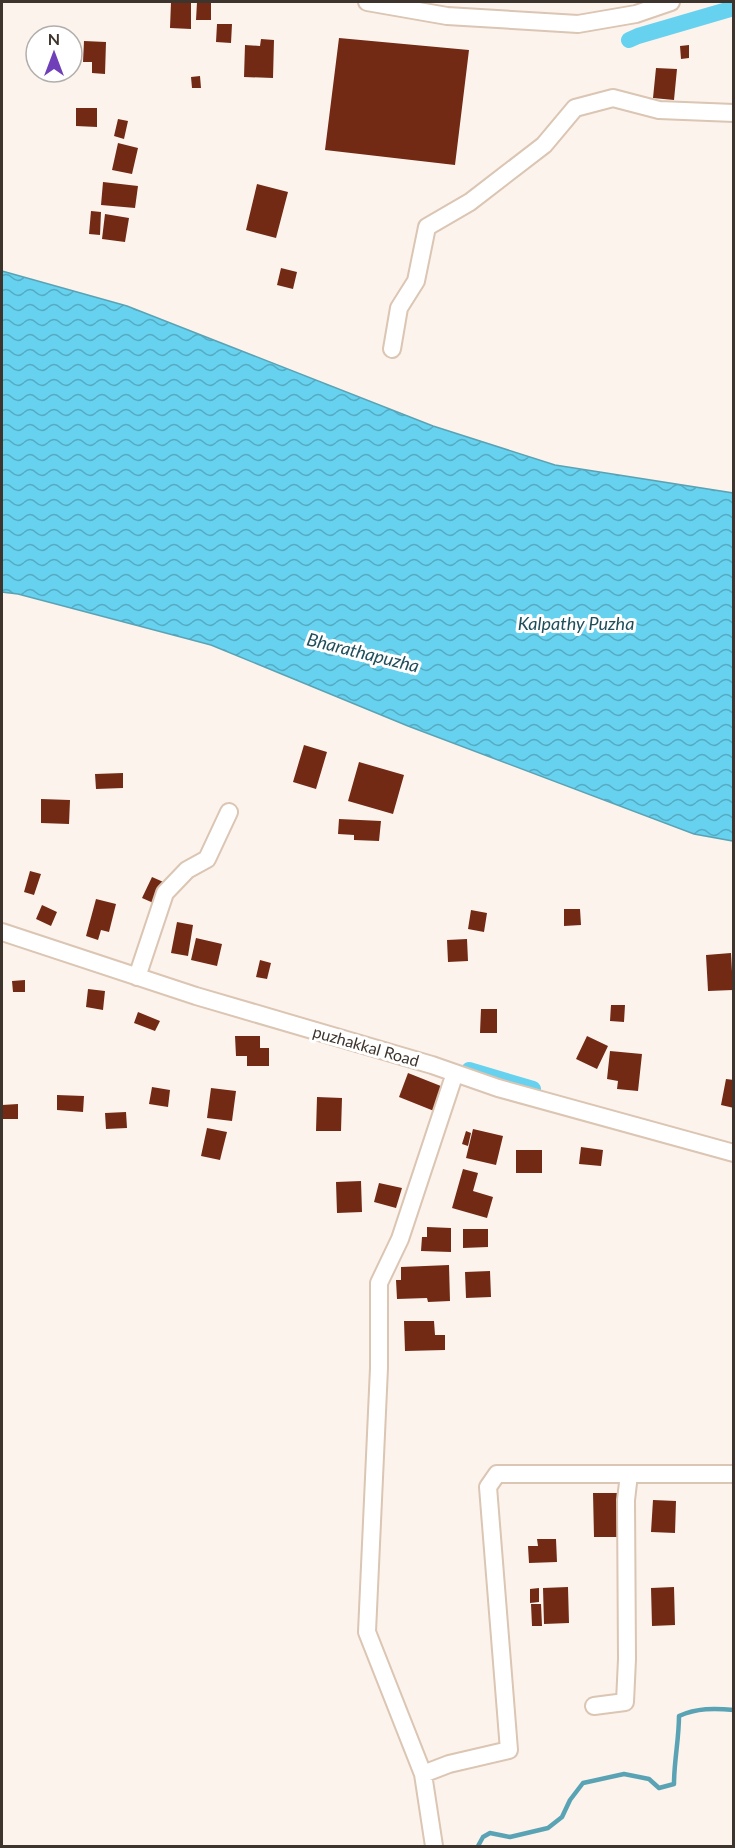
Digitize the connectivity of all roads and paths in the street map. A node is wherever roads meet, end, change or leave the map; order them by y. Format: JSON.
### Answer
{"nodes":[{"id":1,"x":367,"y":2,"type":"edge"},
{"id":2,"x":671,"y":2,"type":"edge"},
{"id":3,"x":447,"y":9,"type":"edge"},
{"id":4,"x":734,"y":114,"type":"edge"},
{"id":5,"x":392,"y":349,"type":"dead end"},
{"id":6,"x":229,"y":812,"type":"dead end"},
{"id":7,"x":2,"y":932,"type":"edge"},
{"id":8,"x":138,"y":977,"type":"junction"},
{"id":9,"x":456,"y":1073,"type":"junction"},
{"id":10,"x":734,"y":1154,"type":"edge"},
{"id":11,"x":629,"y":1474,"type":"junction"},
{"id":12,"x":734,"y":1474,"type":"edge"},
{"id":13,"x":594,"y":1706,"type":"dead end"},
{"id":14,"x":423,"y":1774,"type":"junction"},
{"id":15,"x":434,"y":1846,"type":"edge"}],
"edges":[{"from":1,"to":3,"type":"street"},
{"from":2,"to":3,"type":"street"},
{"from":4,"to":5,"type":"street"},
{"from":6,"to":8,"type":"street"},
{"from":7,"to":8,"type":"street","name":"puzhakkal Road"},
{"from":8,"to":9,"type":"street","name":"puzhakkal Road"},
{"from":9,"to":10,"type":"street","name":"puzhakkal Road"},
{"from":9,"to":14,"type":"street"},
{"from":11,"to":12,"type":"street"},
{"from":11,"to":13,"type":"street"},
{"from":11,"to":14,"type":"street"},
{"from":14,"to":15,"type":"street"}]}
